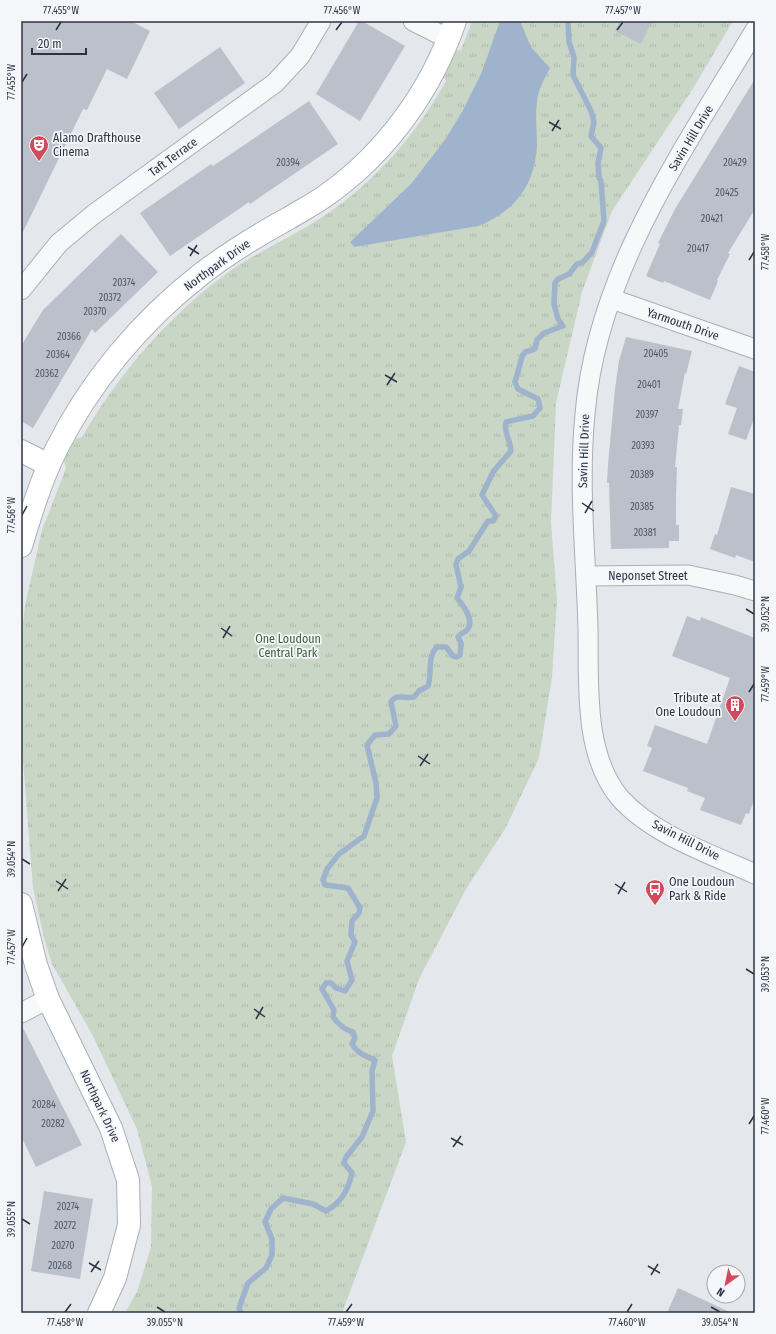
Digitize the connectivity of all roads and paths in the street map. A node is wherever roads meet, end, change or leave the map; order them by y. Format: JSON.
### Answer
{"nodes":[{"id":1,"x":321,"y":21,"type":"edge"},
{"id":2,"x":413,"y":21,"type":"edge"},
{"id":3,"x":452,"y":30,"type":"edge"},
{"id":4,"x":755,"y":30,"type":"edge"},
{"id":5,"x":21,"y":290,"type":"edge"},
{"id":6,"x":612,"y":299,"type":"junction"},
{"id":7,"x":755,"y":349,"type":"edge"},
{"id":8,"x":21,"y":451,"type":"edge"},
{"id":9,"x":49,"y":465,"type":"junction"},
{"id":10,"x":21,"y":546,"type":"edge"},
{"id":11,"x":586,"y":576,"type":"junction"},
{"id":12,"x":755,"y":592,"type":"edge"},
{"id":13,"x":755,"y":874,"type":"edge"},
{"id":14,"x":21,"y":904,"type":"edge"},
{"id":15,"x":48,"y":999,"type":"junction"},
{"id":16,"x":21,"y":1013,"type":"edge"},
{"id":17,"x":99,"y":1313,"type":"edge"}],
"edges":[{"from":1,"to":5,"type":"street","name":"Taft Terrace"},
{"from":2,"to":3,"type":"street"},
{"from":3,"to":9,"type":"street","name":"Northpark Drive"},
{"from":4,"to":6,"type":"street","name":"Savin Hill Drive"},
{"from":6,"to":7,"type":"street","name":"Yarmouth Drive"},
{"from":6,"to":11,"type":"street","name":"Savin Hill Drive"},
{"from":8,"to":9,"type":"street"},
{"from":9,"to":10,"type":"street","name":"Northpark Drive"},
{"from":11,"to":12,"type":"street","name":"Neponset Street"},
{"from":11,"to":13,"type":"street","name":"Savin Hill Drive"},
{"from":14,"to":15,"type":"street","name":"Northpark Drive"},
{"from":15,"to":16,"type":"street"},
{"from":15,"to":17,"type":"street","name":"Northpark Drive"}]}
